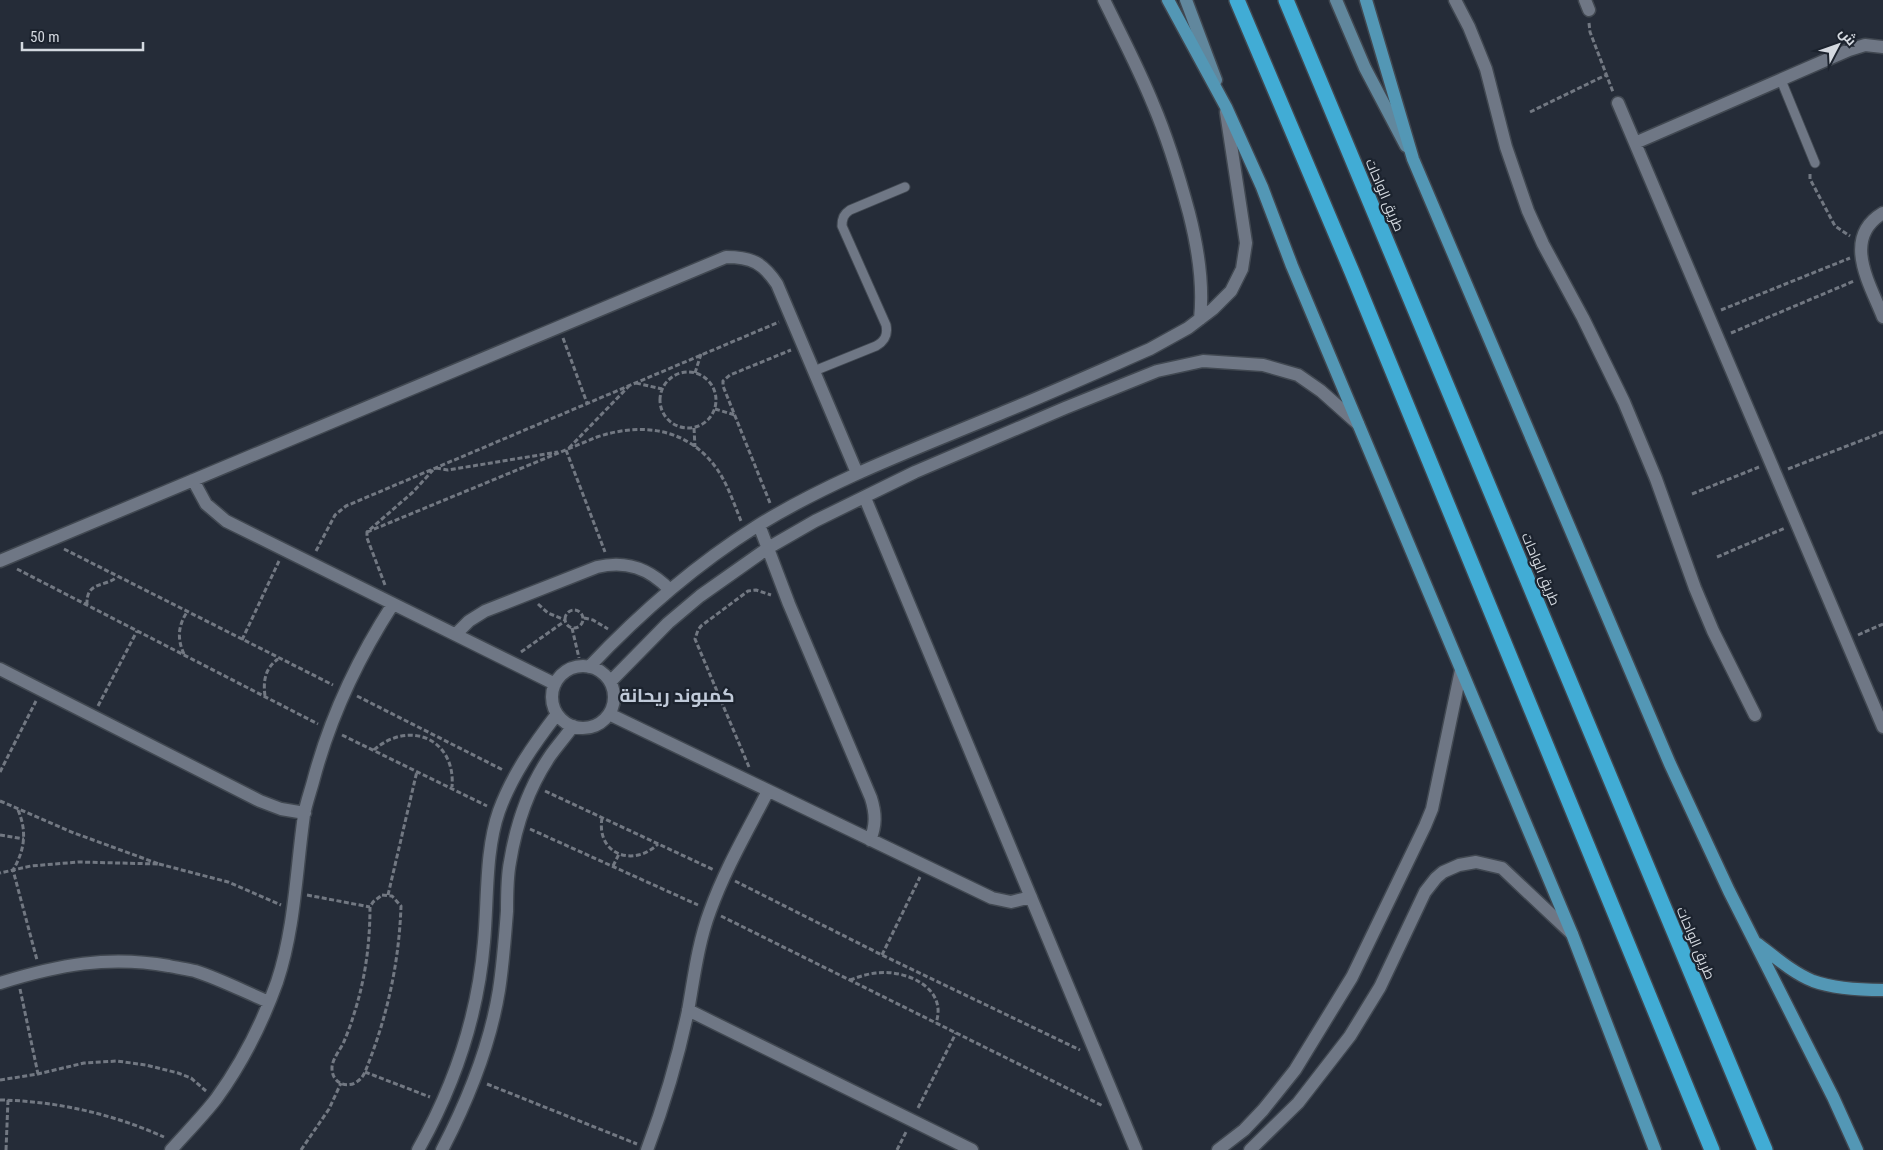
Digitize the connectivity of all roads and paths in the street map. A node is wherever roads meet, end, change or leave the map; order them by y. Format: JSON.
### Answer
{"nodes":[{"id":1,"x":1104,"y":0,"type":"edge"},
{"id":2,"x":1168,"y":0,"type":"edge"},
{"id":3,"x":1186,"y":0,"type":"edge"},
{"id":4,"x":1237,"y":0,"type":"edge"},
{"id":5,"x":1286,"y":0,"type":"edge"},
{"id":6,"x":1336,"y":0,"type":"edge"},
{"id":7,"x":1366,"y":0,"type":"edge"},
{"id":8,"x":1455,"y":0,"type":"edge"},
{"id":9,"x":1587,"y":5,"type":"edge"},
{"id":10,"x":1883,"y":47,"type":"edge"},
{"id":11,"x":1606,"y":75,"type":"junction"},
{"id":12,"x":1781,"y":80,"type":"junction"},
{"id":13,"x":1618,"y":103,"type":"joint"},
{"id":14,"x":1226,"y":107,"type":"junction"},
{"id":15,"x":1530,"y":112,"type":"dead end"},
{"id":16,"x":1635,"y":143,"type":"junction"},
{"id":17,"x":1413,"y":159,"type":"junction"},
{"id":18,"x":1815,"y":163,"type":"joint"},
{"id":19,"x":904,"y":187,"type":"dead end"},
{"id":20,"x":1883,"y":213,"type":"edge"},
{"id":21,"x":1863,"y":236,"type":"junction"},
{"id":22,"x":1860,"y":250,"type":"junction"},
{"id":23,"x":1866,"y":276,"type":"junction"},
{"id":24,"x":1708,"y":316,"type":"junction"},
{"id":25,"x":791,"y":317,"type":"junction"},
{"id":26,"x":1883,"y":317,"type":"edge"},
{"id":27,"x":1200,"y":319,"type":"junction"},
{"id":28,"x":558,"y":326,"type":"junction"},
{"id":29,"x":1718,"y":339,"type":"junction"},
{"id":30,"x":803,"y":345,"type":"junction"},
{"id":31,"x":701,"y":354,"type":"junction"},
{"id":32,"x":814,"y":371,"type":"junction"},
{"id":33,"x":695,"y":372,"type":"junction"},
{"id":34,"x":634,"y":383,"type":"junction"},
{"id":35,"x":662,"y":388,"type":"junction"},
{"id":36,"x":587,"y":403,"type":"junction"},
{"id":37,"x":1019,"y":406,"type":"junction"},
{"id":38,"x":715,"y":408,"type":"junction"},
{"id":39,"x":736,"y":415,"type":"junction"},
{"id":40,"x":1027,"y":424,"type":"junction"},
{"id":41,"x":1358,"y":424,"type":"junction"},
{"id":42,"x":694,"y":428,"type":"junction"},
{"id":43,"x":1883,"y":432,"type":"edge"},
{"id":44,"x":695,"y":448,"type":"junction"},
{"id":45,"x":565,"y":450,"type":"junction"},
{"id":46,"x":906,"y":451,"type":"junction"},
{"id":47,"x":1770,"y":462,"type":"junction"},
{"id":48,"x":435,"y":468,"type":"junction"},
{"id":49,"x":915,"y":472,"type":"junction"},
{"id":50,"x":858,"y":473,"type":"junction"},
{"id":51,"x":1776,"y":474,"type":"junction"},
{"id":52,"x":193,"y":480,"type":"junction"},
{"id":53,"x":1692,"y":494,"type":"dead end"},
{"id":54,"x":865,"y":498,"type":"junction"},
{"id":55,"x":775,"y":516,"type":"junction"},
{"id":56,"x":1797,"y":523,"type":"junction"},
{"id":57,"x":759,"y":525,"type":"junction"},
{"id":58,"x":367,"y":532,"type":"junction"},
{"id":59,"x":746,"y":533,"type":"junction"},
{"id":60,"x":48,"y":541,"type":"junction"},
{"id":61,"x":768,"y":548,"type":"junction"},
{"id":62,"x":284,"y":550,"type":"junction"},
{"id":63,"x":1716,"y":557,"type":"dead end"},
{"id":64,"x":1,"y":561,"type":"edge"},
{"id":65,"x":310,"y":563,"type":"junction"},
{"id":66,"x":610,"y":564,"type":"junction"},
{"id":67,"x":118,"y":577,"type":"junction"},
{"id":68,"x":670,"y":590,"type":"junction"},
{"id":69,"x":532,"y":592,"type":"junction"},
{"id":70,"x":393,"y":604,"type":"junction"},
{"id":71,"x":789,"y":604,"type":"junction"},
{"id":72,"x":86,"y":605,"type":"junction"},
{"id":73,"x":187,"y":612,"type":"junction"},
{"id":74,"x":584,"y":618,"type":"junction"},
{"id":75,"x":565,"y":620,"type":"junction"},
{"id":76,"x":1883,"y":624,"type":"edge"},
{"id":77,"x":572,"y":628,"type":"junction"},
{"id":78,"x":137,"y":631,"type":"junction"},
{"id":79,"x":456,"y":634,"type":"junction"},
{"id":80,"x":615,"y":639,"type":"junction"},
{"id":81,"x":242,"y":640,"type":"junction"},
{"id":82,"x":1846,"y":640,"type":"junction"},
{"id":83,"x":184,"y":654,"type":"junction"},
{"id":84,"x":279,"y":659,"type":"junction"},
{"id":85,"x":509,"y":661,"type":"junction"},
{"id":86,"x":585,"y":666,"type":"junction"},
{"id":87,"x":0,"y":668,"type":"edge"},
{"id":88,"x":1461,"y":670,"type":"junction"},
{"id":89,"x":610,"y":682,"type":"junction"},
{"id":90,"x":555,"y":684,"type":"junction"},
{"id":91,"x":42,"y":690,"type":"junction"},
{"id":92,"x":344,"y":690,"type":"junction"},
{"id":93,"x":265,"y":696,"type":"junction"},
{"id":94,"x":557,"y":714,"type":"junction"},
{"id":95,"x":608,"y":714,"type":"junction"},
{"id":96,"x":1755,"y":715,"type":"dead end"},
{"id":97,"x":92,"y":716,"type":"junction"},
{"id":98,"x":573,"y":726,"type":"junction"},
{"id":99,"x":1883,"y":727,"type":"edge"},
{"id":100,"x":329,"y":729,"type":"junction"},
{"id":101,"x":427,"y":730,"type":"junction"},
{"id":102,"x":424,"y":737,"type":"junction"},
{"id":103,"x":374,"y":750,"type":"junction"},
{"id":104,"x":418,"y":771,"type":"junction"},
{"id":105,"x":0,"y":772,"type":"edge"},
{"id":106,"x":515,"y":776,"type":"junction"},
{"id":107,"x":534,"y":785,"type":"junction"},
{"id":108,"x":452,"y":787,"type":"junction"},
{"id":109,"x":763,"y":788,"type":"junction"},
{"id":110,"x":0,"y":801,"type":"edge"},
{"id":111,"x":17,"y":809,"type":"junction"},
{"id":112,"x":498,"y":812,"type":"junction"},
{"id":113,"x":305,"y":813,"type":"junction"},
{"id":114,"x":602,"y":818,"type":"junction"},
{"id":115,"x":518,"y":823,"type":"junction"},
{"id":116,"x":0,"y":834,"type":"edge"},
{"id":117,"x":24,"y":839,"type":"junction"},
{"id":118,"x":870,"y":840,"type":"junction"},
{"id":119,"x":658,"y":844,"type":"junction"},
{"id":120,"x":619,"y":854,"type":"junction"},
{"id":121,"x":159,"y":864,"type":"junction"},
{"id":122,"x":613,"y":866,"type":"junction"},
{"id":123,"x":925,"y":866,"type":"junction"},
{"id":124,"x":13,"y":870,"type":"junction"},
{"id":125,"x":0,"y":873,"type":"edge"},
{"id":126,"x":725,"y":876,"type":"junction"},
{"id":127,"x":296,"y":892,"type":"junction"},
{"id":128,"x":388,"y":895,"type":"junction"},
{"id":129,"x":1031,"y":897,"type":"junction"},
{"id":130,"x":370,"y":907,"type":"junction"},
{"id":131,"x":293,"y":911,"type":"junction"},
{"id":132,"x":710,"y":911,"type":"junction"},
{"id":133,"x":1572,"y":934,"type":"junction"},
{"id":134,"x":1754,"y":942,"type":"junction"},
{"id":135,"x":882,"y":954,"type":"junction"},
{"id":136,"x":40,"y":970,"type":"junction"},
{"id":137,"x":922,"y":974,"type":"junction"},
{"id":138,"x":18,"y":977,"type":"junction"},
{"id":139,"x":849,"y":980,"type":"junction"},
{"id":140,"x":918,"y":981,"type":"junction"},
{"id":141,"x":0,"y":983,"type":"edge"},
{"id":142,"x":1883,"y":990,"type":"edge"},
{"id":143,"x":269,"y":1002,"type":"junction"},
{"id":144,"x":688,"y":1010,"type":"junction"},
{"id":145,"x":936,"y":1023,"type":"junction"},
{"id":146,"x":956,"y":1033,"type":"junction"},
{"id":147,"x":1098,"y":1059,"type":"junction"},
{"id":148,"x":366,"y":1072,"type":"junction"},
{"id":149,"x":38,"y":1074,"type":"junction"},
{"id":150,"x":475,"y":1079,"type":"junction"},
{"id":151,"x":0,"y":1080,"type":"edge"},
{"id":152,"x":341,"y":1083,"type":"junction"},
{"id":153,"x":216,"y":1099,"type":"junction"},
{"id":154,"x":0,"y":1100,"type":"edge"},
{"id":155,"x":8,"y":1100,"type":"junction"},
{"id":156,"x":442,"y":1102,"type":"junction"},
{"id":157,"x":1263,"y":1110,"type":"junction"},
{"id":158,"x":1122,"y":1115,"type":"junction"},
{"id":159,"x":912,"y":1120,"type":"junction"},
{"id":160,"x":1278,"y":1124,"type":"junction"},
{"id":161,"x":174,"y":1146,"type":"edge"},
{"id":162,"x":647,"y":1149,"type":"edge"},
{"id":163,"x":6,"y":1150,"type":"edge"},
{"id":164,"x":301,"y":1150,"type":"edge"},
{"id":165,"x":418,"y":1150,"type":"edge"},
{"id":166,"x":442,"y":1150,"type":"edge"},
{"id":167,"x":897,"y":1150,"type":"edge"},
{"id":168,"x":972,"y":1150,"type":"edge"},
{"id":169,"x":1136,"y":1150,"type":"edge"},
{"id":170,"x":1218,"y":1150,"type":"edge"},
{"id":171,"x":1250,"y":1150,"type":"edge"},
{"id":172,"x":1655,"y":1150,"type":"edge"},
{"id":173,"x":1712,"y":1150,"type":"edge"},
{"id":174,"x":1765,"y":1150,"type":"edge"},
{"id":175,"x":1857,"y":1150,"type":"edge"}],
"edges":[{"from":1,"to":27,"type":"street"},
{"from":2,"to":14,"type":"main road"},
{"from":3,"to":14,"type":"street"},
{"from":4,"to":173,"type":"highway"},
{"from":5,"to":174,"type":"highway","name":"طريق الواحات"},
{"from":6,"to":17,"type":"street"},
{"from":7,"to":17,"type":"main road"},
{"from":8,"to":96,"type":"street"},
{"from":9,"to":11,"type":"path"},
{"from":10,"to":12,"type":"street"},
{"from":11,"to":13,"type":"path"},
{"from":11,"to":15,"type":"path"},
{"from":12,"to":16,"type":"street"},
{"from":12,"to":18,"type":"lane"},
{"from":13,"to":16,"type":"street"},
{"from":14,"to":27,"type":"street"},
{"from":14,"to":41,"type":"main road"},
{"from":16,"to":24,"type":"street"},
{"from":17,"to":134,"type":"main road"},
{"from":18,"to":21,"type":"path"},
{"from":19,"to":32,"type":"lane"},
{"from":20,"to":21,"type":"street"},
{"from":21,"to":22,"type":"street"},
{"from":22,"to":23,"type":"street"},
{"from":22,"to":24,"type":"path"},
{"from":23,"to":26,"type":"street"},
{"from":23,"to":29,"type":"path"},
{"from":24,"to":29,"type":"street"},
{"from":25,"to":28,"type":"street"},
{"from":25,"to":30,"type":"street"},
{"from":25,"to":31,"type":"path"},
{"from":27,"to":37,"type":"street"},
{"from":28,"to":36,"type":"path"},
{"from":28,"to":52,"type":"street"},
{"from":29,"to":47,"type":"street"},
{"from":30,"to":32,"type":"street"},
{"from":30,"to":39,"type":"path"},
{"from":31,"to":33,"type":"path"},
{"from":31,"to":34,"type":"path"},
{"from":32,"to":50,"type":"street"},
{"from":33,"to":35,"type":"path"},
{"from":33,"to":38,"type":"path"},
{"from":34,"to":35,"type":"path"},
{"from":34,"to":36,"type":"path"},
{"from":34,"to":45,"type":"path"},
{"from":35,"to":42,"type":"path"},
{"from":36,"to":48,"type":"path"},
{"from":37,"to":40,"type":"street"},
{"from":37,"to":46,"type":"street"},
{"from":38,"to":39,"type":"path"},
{"from":38,"to":42,"type":"path"},
{"from":39,"to":55,"type":"path"},
{"from":40,"to":41,"type":"street"},
{"from":40,"to":49,"type":"street"},
{"from":41,"to":88,"type":"main road"},
{"from":42,"to":44,"type":"path"},
{"from":43,"to":51,"type":"path"},
{"from":44,"to":45,"type":"path"},
{"from":44,"to":59,"type":"path"},
{"from":45,"to":48,"type":"path"},
{"from":45,"to":58,"type":"path"},
{"from":45,"to":66,"type":"path"},
{"from":46,"to":49,"type":"street"},
{"from":46,"to":50,"type":"street"},
{"from":47,"to":51,"type":"street"},
{"from":47,"to":53,"type":"path"},
{"from":48,"to":58,"type":"path"},
{"from":48,"to":65,"type":"path"},
{"from":49,"to":54,"type":"street"},
{"from":50,"to":55,"type":"street"},
{"from":51,"to":56,"type":"street"},
{"from":52,"to":60,"type":"street"},
{"from":52,"to":62,"type":"street"},
{"from":54,"to":61,"type":"street"},
{"from":54,"to":129,"type":"street"},
{"from":55,"to":57,"type":"street"},
{"from":56,"to":63,"type":"path"},
{"from":56,"to":82,"type":"street"},
{"from":57,"to":59,"type":"street"},
{"from":57,"to":61,"type":"street"},
{"from":58,"to":70,"type":"path"},
{"from":59,"to":68,"type":"street"},
{"from":60,"to":64,"type":"street"},
{"from":60,"to":67,"type":"path"},
{"from":61,"to":71,"type":"street"},
{"from":61,"to":89,"type":"street"},
{"from":62,"to":65,"type":"street"},
{"from":62,"to":81,"type":"path"},
{"from":64,"to":72,"type":"path"},
{"from":65,"to":70,"type":"street"},
{"from":66,"to":68,"type":"street"},
{"from":66,"to":69,"type":"street"},
{"from":67,"to":72,"type":"path"},
{"from":67,"to":73,"type":"path"},
{"from":68,"to":80,"type":"street"},
{"from":69,"to":75,"type":"path"},
{"from":69,"to":79,"type":"street"},
{"from":70,"to":79,"type":"street"},
{"from":70,"to":92,"type":"street"},
{"from":71,"to":109,"type":"path"},
{"from":71,"to":118,"type":"street"},
{"from":72,"to":78,"type":"path"},
{"from":73,"to":81,"type":"path"},
{"from":73,"to":83,"type":"path"},
{"from":74,"to":75,"type":"path"},
{"from":74,"to":77,"type":"path"},
{"from":74,"to":80,"type":"path"},
{"from":75,"to":77,"type":"path"},
{"from":75,"to":85,"type":"path"},
{"from":76,"to":82,"type":"path"},
{"from":77,"to":86,"type":"path"},
{"from":78,"to":83,"type":"path"},
{"from":78,"to":97,"type":"path"},
{"from":79,"to":85,"type":"street"},
{"from":80,"to":86,"type":"street"},
{"from":81,"to":84,"type":"path"},
{"from":82,"to":99,"type":"street"},
{"from":83,"to":93,"type":"path"},
{"from":84,"to":92,"type":"path"},
{"from":84,"to":93,"type":"path"},
{"from":85,"to":90,"type":"street"},
{"from":86,"to":89,"type":"street"},
{"from":86,"to":90,"type":"street"},
{"from":87,"to":91,"type":"street"},
{"from":88,"to":133,"type":"main road"},
{"from":88,"to":157,"type":"street"},
{"from":89,"to":95,"type":"street"},
{"from":90,"to":94,"type":"street"},
{"from":91,"to":97,"type":"street"},
{"from":91,"to":105,"type":"path"},
{"from":92,"to":100,"type":"street"},
{"from":92,"to":101,"type":"path"},
{"from":93,"to":100,"type":"path"},
{"from":94,"to":98,"type":"street"},
{"from":94,"to":106,"type":"street"},
{"from":95,"to":98,"type":"street"},
{"from":95,"to":109,"type":"street"},
{"from":97,"to":113,"type":"street"},
{"from":98,"to":107,"type":"street"},
{"from":100,"to":103,"type":"path"},
{"from":100,"to":113,"type":"street"},
{"from":101,"to":102,"type":"path"},
{"from":101,"to":106,"type":"path"},
{"from":102,"to":103,"type":"path"},
{"from":102,"to":108,"type":"path"},
{"from":103,"to":104,"type":"path"},
{"from":104,"to":108,"type":"path"},
{"from":104,"to":128,"type":"path"},
{"from":106,"to":112,"type":"street"},
{"from":107,"to":114,"type":"path"},
{"from":107,"to":115,"type":"street"},
{"from":108,"to":112,"type":"path"},
{"from":109,"to":118,"type":"street"},
{"from":109,"to":126,"type":"street"},
{"from":110,"to":111,"type":"path"},
{"from":111,"to":117,"type":"path"},
{"from":111,"to":121,"type":"path"},
{"from":112,"to":156,"type":"street"},
{"from":113,"to":127,"type":"street"},
{"from":114,"to":119,"type":"path"},
{"from":114,"to":120,"type":"path"},
{"from":115,"to":122,"type":"path"},
{"from":115,"to":150,"type":"street"},
{"from":116,"to":117,"type":"path"},
{"from":117,"to":124,"type":"path"},
{"from":118,"to":123,"type":"street"},
{"from":119,"to":120,"type":"path"},
{"from":119,"to":126,"type":"path"},
{"from":120,"to":122,"type":"path"},
{"from":121,"to":124,"type":"path"},
{"from":121,"to":131,"type":"path"},
{"from":122,"to":132,"type":"path"},
{"from":123,"to":129,"type":"street"},
{"from":123,"to":135,"type":"path"},
{"from":124,"to":125,"type":"path"},
{"from":124,"to":136,"type":"path"},
{"from":126,"to":132,"type":"street"},
{"from":126,"to":135,"type":"path"},
{"from":127,"to":130,"type":"path"},
{"from":127,"to":131,"type":"street"},
{"from":128,"to":130,"type":"path"},
{"from":128,"to":148,"type":"path"},
{"from":129,"to":147,"type":"street"},
{"from":130,"to":152,"type":"path"},
{"from":131,"to":143,"type":"street"},
{"from":132,"to":139,"type":"path"},
{"from":132,"to":144,"type":"street"},
{"from":133,"to":160,"type":"street"},
{"from":133,"to":172,"type":"main road"},
{"from":134,"to":142,"type":"main road"},
{"from":134,"to":175,"type":"main road"},
{"from":135,"to":137,"type":"path"},
{"from":136,"to":138,"type":"street"},
{"from":136,"to":143,"type":"street"},
{"from":137,"to":140,"type":"path"},
{"from":137,"to":147,"type":"path"},
{"from":138,"to":141,"type":"street"},
{"from":138,"to":149,"type":"path"},
{"from":139,"to":140,"type":"path"},
{"from":139,"to":145,"type":"path"},
{"from":140,"to":145,"type":"path"},
{"from":143,"to":153,"type":"street"},
{"from":144,"to":159,"type":"street"},
{"from":144,"to":162,"type":"street"},
{"from":145,"to":146,"type":"path"},
{"from":146,"to":158,"type":"path"},
{"from":146,"to":159,"type":"path"},
{"from":147,"to":158,"type":"street"},
{"from":148,"to":152,"type":"path"},
{"from":148,"to":156,"type":"path"},
{"from":149,"to":151,"type":"path"},
{"from":149,"to":153,"type":"path"},
{"from":150,"to":162,"type":"path"},
{"from":150,"to":166,"type":"street"},
{"from":152,"to":164,"type":"path"},
{"from":153,"to":161,"type":"street"},
{"from":154,"to":155,"type":"path"},
{"from":155,"to":161,"type":"path"},
{"from":155,"to":163,"type":"path"},
{"from":156,"to":165,"type":"street"},
{"from":157,"to":160,"type":"street"},
{"from":157,"to":170,"type":"street"},
{"from":158,"to":169,"type":"street"},
{"from":159,"to":167,"type":"path"},
{"from":159,"to":168,"type":"street"},
{"from":160,"to":171,"type":"street"}]}
